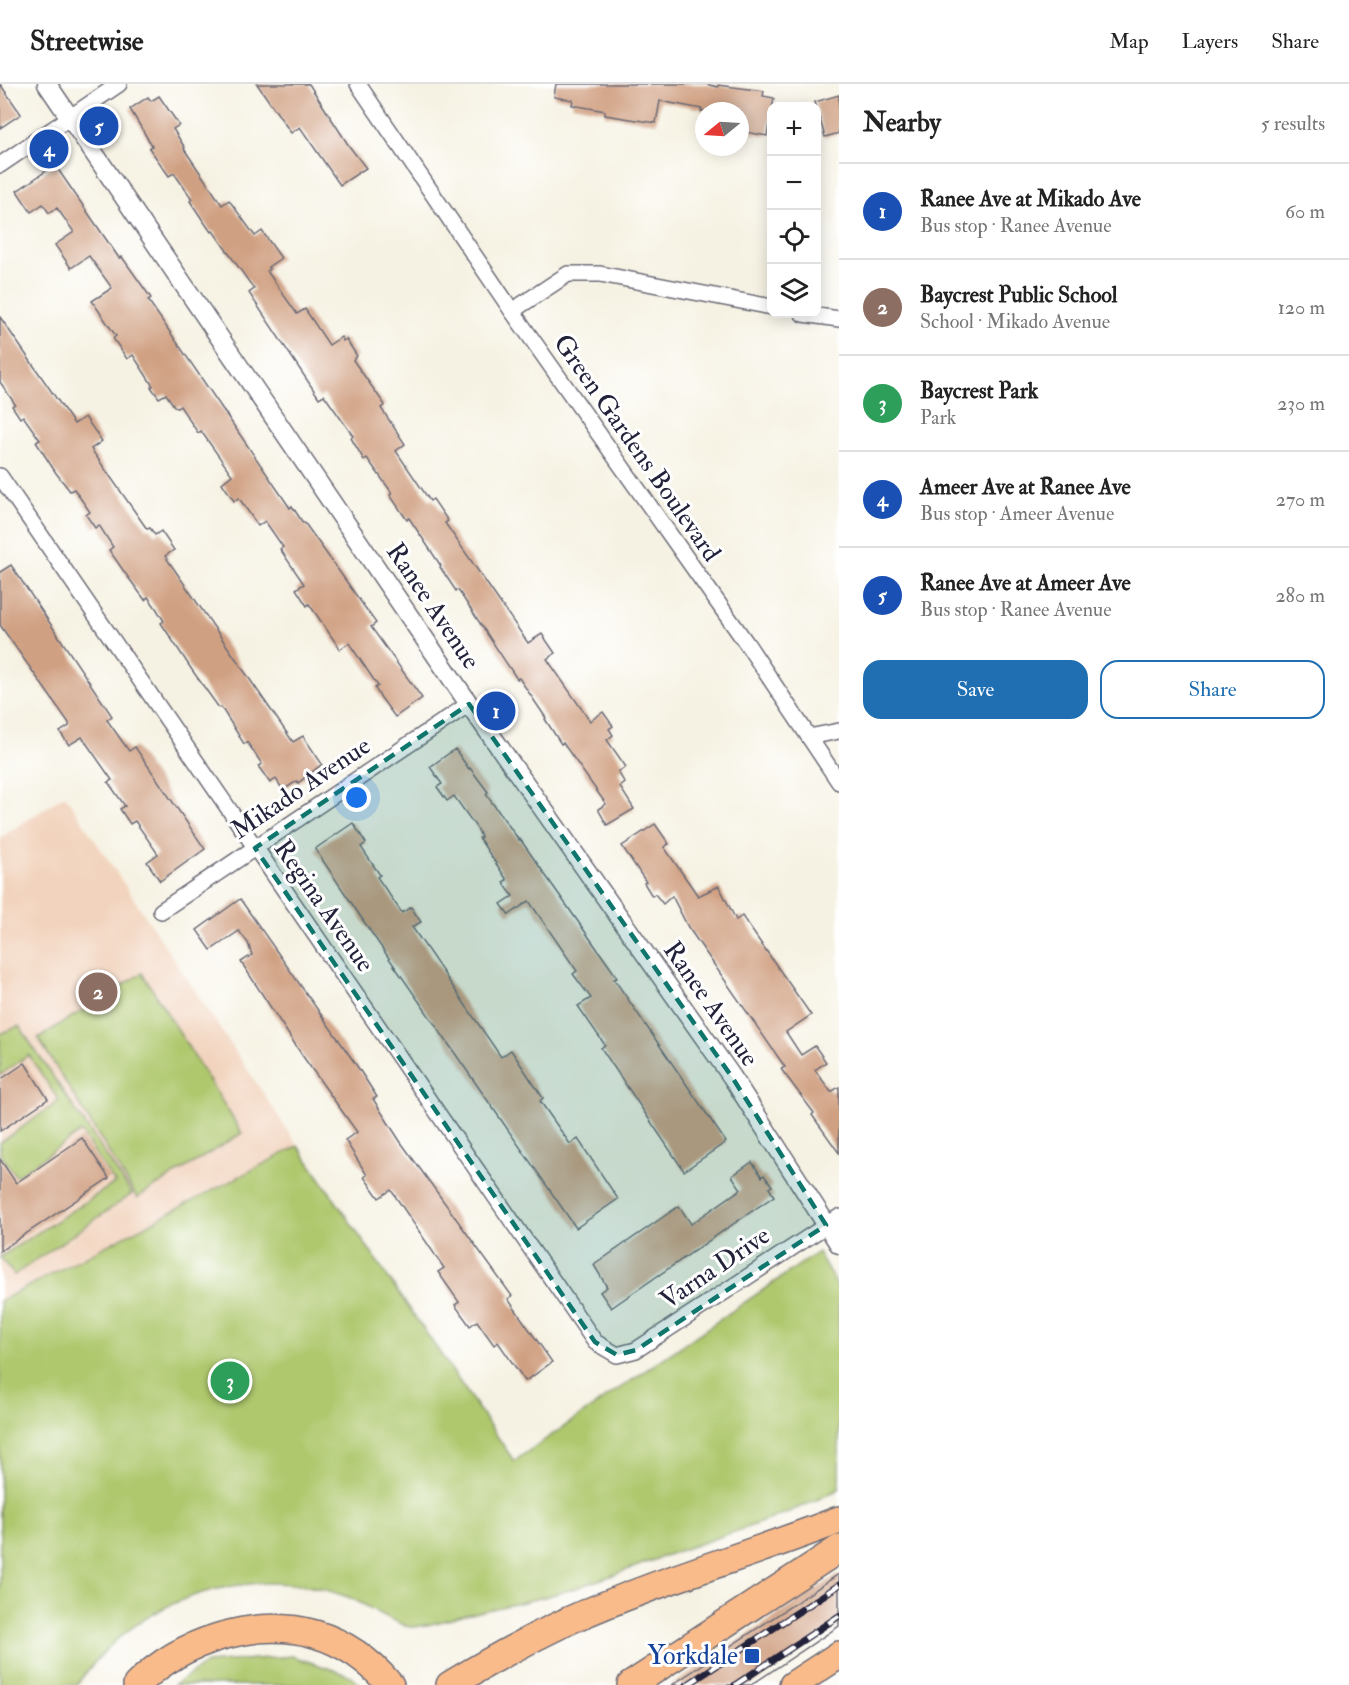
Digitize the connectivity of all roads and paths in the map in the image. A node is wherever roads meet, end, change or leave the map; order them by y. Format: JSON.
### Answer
{"nodes":[{"id":1,"x":47,"y":84,"type":"edge"},
{"id":2,"x":119,"y":84,"type":"edge"},
{"id":3,"x":358,"y":84,"type":"edge"},
{"id":4,"x":70,"y":118,"type":"junction"},
{"id":5,"x":0,"y":165,"type":"edge"},
{"id":6,"x":767,"y":306,"type":"edge"},
{"id":7,"x":512,"y":311,"type":"junction"},
{"id":8,"x":821,"y":316,"type":"edge"},
{"id":9,"x":839,"y":319,"type":"edge"},
{"id":10,"x":0,"y":476,"type":"edge"},
{"id":11,"x":469,"y":704,"type":"junction"},
{"id":12,"x":839,"y":731,"type":"edge"},
{"id":13,"x":809,"y":737,"type":"junction"},
{"id":14,"x":839,"y":782,"type":"edge"},
{"id":15,"x":255,"y":848,"type":"junction"},
{"id":16,"x":161,"y":911,"type":"dead end"},
{"id":17,"x":832,"y":1221,"type":"edge"},
{"id":18,"x":839,"y":1244,"type":"edge"},
{"id":19,"x":617,"y":1355,"type":"joint"},
{"id":20,"x":839,"y":1520,"type":"edge"},
{"id":21,"x":839,"y":1549,"type":"edge"},
{"id":22,"x":683,"y":1652,"type":"junction"},
{"id":23,"x":839,"y":1654,"type":"edge"},
{"id":24,"x":137,"y":1685,"type":"edge"},
{"id":25,"x":390,"y":1685,"type":"edge"},
{"id":26,"x":450,"y":1685,"type":"edge"},
{"id":27,"x":616,"y":1685,"type":"edge"},
{"id":28,"x":631,"y":1685,"type":"edge"},
{"id":29,"x":793,"y":1685,"type":"edge"}],
"edges":[{"from":1,"to":4,"type":"street","name":"Ranee Avenue"},
{"from":2,"to":4,"type":"street"},
{"from":3,"to":7,"type":"street","name":"Green Gardens Boulevard"},
{"from":4,"to":5,"type":"street"},
{"from":4,"to":11,"type":"street","name":"Ranee Avenue"},
{"from":6,"to":7,"type":"street"},
{"from":7,"to":13,"type":"street","name":"Green Gardens Boulevard"},
{"from":8,"to":9,"type":"street"},
{"from":10,"to":15,"type":"street","name":"Regina Avenue"},
{"from":11,"to":15,"type":"street","name":"Mikado Avenue"},
{"from":11,"to":17,"type":"street","name":"Ranee Avenue"},
{"from":12,"to":13,"type":"street"},
{"from":13,"to":14,"type":"street","name":"Green Gardens Boulevard"},
{"from":15,"to":16,"type":"street","name":"Mikado Avenue"},
{"from":15,"to":19,"type":"street","name":"Regina Avenue"},
{"from":17,"to":18,"type":"street","name":"Ranee Avenue"},
{"from":17,"to":19,"type":"street","name":"Varna Drive"},
{"from":20,"to":26,"type":"highway"},
{"from":21,"to":22,"type":"highway"},
{"from":22,"to":27,"type":"highway"},
{"from":22,"to":28,"type":"highway"},
{"from":23,"to":29,"type":"highway"},
{"from":24,"to":25,"type":"highway"}]}
